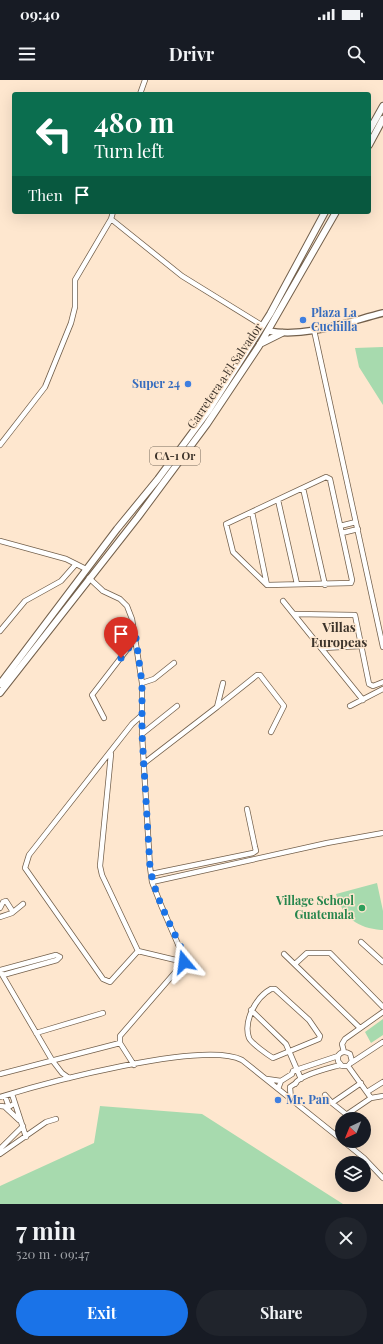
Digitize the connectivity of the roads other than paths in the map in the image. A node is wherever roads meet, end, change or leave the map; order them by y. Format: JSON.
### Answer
{"nodes":[{"id":1,"x":145,"y":80,"type":"edge"},
{"id":2,"x":141,"y":92,"type":"edge"},
{"id":3,"x":383,"y":106,"type":"edge"},
{"id":4,"x":383,"y":119,"type":"edge"},
{"id":5,"x":371,"y":127,"type":"edge"},
{"id":6,"x":371,"y":141,"type":"edge"},
{"id":7,"x":112,"y":214,"type":"edge"},
{"id":8,"x":324,"y":214,"type":"edge"},
{"id":9,"x":331,"y":214,"type":"edge"},
{"id":10,"x":335,"y":214,"type":"edge"},
{"id":11,"x":111,"y":219,"type":"junction"},
{"id":12,"x":319,"y":242,"type":"junction"},
{"id":13,"x":383,"y":313,"type":"edge"},
{"id":14,"x":263,"y":326,"type":"junction"},
{"id":15,"x":269,"y":328,"type":"junction"},
{"id":16,"x":314,"y":330,"type":"junction"},
{"id":17,"x":281,"y":333,"type":"junction"},
{"id":18,"x":260,"y":344,"type":"junction"},
{"id":19,"x":0,"y":445,"type":"edge"},
{"id":20,"x":303,"y":488,"type":"junction"},
{"id":21,"x":278,"y":500,"type":"junction"},
{"id":22,"x":252,"y":512,"type":"junction"},
{"id":23,"x":356,"y":522,"type":"junction"},
{"id":24,"x":119,"y":526,"type":"junction"},
{"id":25,"x":340,"y":526,"type":"junction"},
{"id":26,"x":358,"y":529,"type":"junction"},
{"id":27,"x":342,"y":533,"type":"junction"},
{"id":28,"x":0,"y":541,"type":"edge"},
{"id":29,"x":76,"y":564,"type":"junction"},
{"id":30,"x":101,"y":564,"type":"junction"},
{"id":31,"x":86,"y":569,"type":"junction"},
{"id":32,"x":89,"y":578,"type":"junction"},
{"id":33,"x":298,"y":584,"type":"junction"},
{"id":34,"x":267,"y":585,"type":"junction"},
{"id":35,"x":325,"y":585,"type":"junction"},
{"id":36,"x":283,"y":601,"type":"dead end"},
{"id":37,"x":295,"y":614,"type":"junction"},
{"id":38,"x":0,"y":631,"type":"edge"},
{"id":39,"x":136,"y":638,"type":"junction"},
{"id":40,"x":362,"y":646,"type":"junction"},
{"id":41,"x":383,"y":647,"type":"edge"},
{"id":42,"x":322,"y":648,"type":"junction"},
{"id":43,"x":174,"y":663,"type":"dead end"},
{"id":44,"x":383,"y":682,"type":"edge"},
{"id":45,"x":142,"y":683,"type":"junction"},
{"id":46,"x":223,"y":683,"type":"dead end"},
{"id":47,"x":0,"y":684,"type":"edge"},
{"id":48,"x":376,"y":685,"type":"junction"},
{"id":49,"x":381,"y":690,"type":"edge"},
{"id":50,"x":0,"y":693,"type":"edge"},
{"id":51,"x":363,"y":700,"type":"junction"},
{"id":52,"x":177,"y":706,"type":"dead end"},
{"id":53,"x":350,"y":706,"type":"dead end"},
{"id":54,"x":217,"y":707,"type":"junction"},
{"id":55,"x":142,"y":715,"type":"junction"},
{"id":56,"x":104,"y":718,"type":"dead end"},
{"id":57,"x":271,"y":732,"type":"dead end"},
{"id":58,"x":142,"y":734,"type":"junction"},
{"id":59,"x":111,"y":752,"type":"junction"},
{"id":60,"x":144,"y":764,"type":"junction"},
{"id":61,"x":246,"y":808,"type":"dead end"},
{"id":62,"x":383,"y":833,"type":"edge"},
{"id":63,"x":151,"y":874,"type":"junction"},
{"id":64,"x":152,"y":882,"type":"junction"},
{"id":65,"x":23,"y":904,"type":"dead end"},
{"id":66,"x":0,"y":908,"type":"edge"},
{"id":67,"x":13,"y":912,"type":"junction"},
{"id":68,"x":0,"y":917,"type":"edge"},
{"id":69,"x":361,"y":942,"type":"dead end"},
{"id":70,"x":138,"y":951,"type":"junction"},
{"id":71,"x":284,"y":954,"type":"dead end"},
{"id":72,"x":184,"y":962,"type":"junction"},
{"id":73,"x":383,"y":962,"type":"edge"},
{"id":74,"x":295,"y":964,"type":"junction"},
{"id":75,"x":1,"y":972,"type":"edge"},
{"id":76,"x":383,"y":1007,"type":"edge"},
{"id":77,"x":251,"y":1010,"type":"junction"},
{"id":78,"x":383,"y":1012,"type":"edge"},
{"id":79,"x":103,"y":1013,"type":"dead end"},
{"id":80,"x":360,"y":1028,"type":"junction"},
{"id":81,"x":36,"y":1033,"type":"junction"},
{"id":82,"x":383,"y":1042,"type":"edge"},
{"id":83,"x":120,"y":1043,"type":"junction"},
{"id":84,"x":288,"y":1052,"type":"junction"},
{"id":85,"x":344,"y":1052,"type":"junction"},
{"id":86,"x":338,"y":1056,"type":"junction"},
{"id":87,"x":52,"y":1060,"type":"junction"},
{"id":88,"x":350,"y":1064,"type":"junction"},
{"id":89,"x":134,"y":1065,"type":"junction"},
{"id":90,"x":340,"y":1065,"type":"junction"},
{"id":91,"x":295,"y":1070,"type":"junction"},
{"id":92,"x":0,"y":1074,"type":"edge"},
{"id":93,"x":70,"y":1078,"type":"junction"},
{"id":94,"x":284,"y":1078,"type":"junction"},
{"id":95,"x":266,"y":1079,"type":"junction"},
{"id":96,"x":383,"y":1082,"type":"edge"},
{"id":97,"x":295,"y":1083,"type":"junction"},
{"id":98,"x":361,"y":1083,"type":"junction"},
{"id":99,"x":279,"y":1090,"type":"junction"},
{"id":100,"x":367,"y":1092,"type":"junction"},
{"id":101,"x":12,"y":1094,"type":"junction"},
{"id":102,"x":325,"y":1095,"type":"dead end"},
{"id":103,"x":383,"y":1096,"type":"edge"},
{"id":104,"x":2,"y":1097,"type":"edge"},
{"id":105,"x":371,"y":1098,"type":"junction"},
{"id":106,"x":291,"y":1100,"type":"junction"},
{"id":107,"x":15,"y":1103,"type":"junction"},
{"id":108,"x":332,"y":1103,"type":"junction"},
{"id":109,"x":5,"y":1107,"type":"edge"},
{"id":110,"x":342,"y":1112,"type":"edge"},
{"id":111,"x":350,"y":1112,"type":"edge"},
{"id":112,"x":56,"y":1119,"type":"dead end"},
{"id":113,"x":22,"y":1124,"type":"junction"},
{"id":114,"x":335,"y":1134,"type":"edge"},
{"id":115,"x":26,"y":1137,"type":"junction"},
{"id":116,"x":352,"y":1148,"type":"edge"},
{"id":117,"x":0,"y":1149,"type":"edge"},
{"id":118,"x":0,"y":1154,"type":"edge"},
{"id":119,"x":383,"y":1178,"type":"edge"}],
"edges":[{"from":1,"to":2,"type":"street"},
{"from":3,"to":5,"type":"highway"},
{"from":4,"to":6,"type":"highway"},
{"from":7,"to":11,"type":"street"},
{"from":8,"to":14,"type":"highway","name":"Carretera a El Salvador","number":"CA-1 Or"},
{"from":9,"to":12,"type":"highway"},
{"from":10,"to":12,"type":"highway","name":"Carretera a El Salvador","number":"CA-1 Or"},
{"from":11,"to":14,"type":"street"},
{"from":11,"to":19,"type":"street"},
{"from":12,"to":15,"type":"highway","name":"Carretera a El Salvador","number":"CA-1 Or"},
{"from":13,"to":16,"type":"main road"},
{"from":14,"to":24,"type":"highway","name":"Carretera a El Salvador","number":"CA-1 Or"},
{"from":15,"to":17,"type":"highway"},
{"from":15,"to":18,"type":"highway","name":"Carretera a El Salvador","number":"CA-1 Or"},
{"from":16,"to":17,"type":"main road"},
{"from":16,"to":23,"type":"street"},
{"from":17,"to":18,"type":"highway"},
{"from":18,"to":30,"type":"highway","name":"Carretera a El Salvador","number":"CA-1 Or"},
{"from":20,"to":21,"type":"street"},
{"from":20,"to":25,"type":"street"},
{"from":20,"to":35,"type":"street"},
{"from":21,"to":22,"type":"street"},
{"from":21,"to":33,"type":"street"},
{"from":22,"to":34,"type":"street"},
{"from":22,"to":34,"type":"street"},
{"from":23,"to":25,"type":"street"},
{"from":23,"to":26,"type":"street"},
{"from":24,"to":30,"type":"highway"},
{"from":24,"to":31,"type":"highway","name":"Carretera a El Salvador","number":"CA-1 Or"},
{"from":25,"to":27,"type":"street"},
{"from":26,"to":27,"type":"street"},
{"from":26,"to":41,"type":"street"},
{"from":27,"to":35,"type":"street"},
{"from":28,"to":29,"type":"street"},
{"from":29,"to":31,"type":"street"},
{"from":29,"to":38,"type":"street"},
{"from":30,"to":32,"type":"highway","name":"Carretera a El Salvador","number":"CA-1 Or"},
{"from":31,"to":47,"type":"highway","name":"Carretera a El Salvador","number":"CA-1 Or"},
{"from":32,"to":39,"type":"street"},
{"from":32,"to":50,"type":"highway","name":"Carretera a El Salvador","number":"CA-1 Or"},
{"from":33,"to":34,"type":"street"},
{"from":33,"to":35,"type":"street"},
{"from":36,"to":37,"type":"street"},
{"from":37,"to":40,"type":"street"},
{"from":37,"to":42,"type":"street"},
{"from":39,"to":45,"type":"street"},
{"from":39,"to":56,"type":"street"},
{"from":40,"to":42,"type":"street"},
{"from":40,"to":48,"type":"street"},
{"from":42,"to":51,"type":"street"},
{"from":43,"to":45,"type":"street"},
{"from":44,"to":48,"type":"street"},
{"from":45,"to":55,"type":"street"},
{"from":46,"to":54,"type":"street"},
{"from":48,"to":49,"type":"street"},
{"from":49,"to":51,"type":"street"},
{"from":51,"to":53,"type":"street"},
{"from":52,"to":58,"type":"street"},
{"from":54,"to":57,"type":"street"},
{"from":54,"to":60,"type":"street"},
{"from":55,"to":58,"type":"street"},
{"from":55,"to":59,"type":"street"},
{"from":58,"to":60,"type":"street"},
{"from":59,"to":70,"type":"street"},
{"from":59,"to":70,"type":"street"},
{"from":60,"to":63,"type":"street"},
{"from":61,"to":63,"type":"street"},
{"from":62,"to":64,"type":"street"},
{"from":63,"to":64,"type":"street"},
{"from":64,"to":72,"type":"street"},
{"from":65,"to":67,"type":"street"},
{"from":66,"to":67,"type":"street"},
{"from":67,"to":68,"type":"street"},
{"from":69,"to":73,"type":"street"},
{"from":70,"to":72,"type":"street"},
{"from":71,"to":74,"type":"street"},
{"from":72,"to":83,"type":"street"},
{"from":74,"to":76,"type":"street"},
{"from":74,"to":80,"type":"street"},
{"from":75,"to":75,"type":"street"},
{"from":75,"to":81,"type":"street"},
{"from":77,"to":84,"type":"street"},
{"from":77,"to":84,"type":"street"},
{"from":77,"to":84,"type":"street"},
{"from":78,"to":80,"type":"street"},
{"from":79,"to":81,"type":"street"},
{"from":80,"to":85,"type":"street"},
{"from":81,"to":87,"type":"street"},
{"from":82,"to":88,"type":"street"},
{"from":83,"to":87,"type":"street"},
{"from":83,"to":89,"type":"street"},
{"from":84,"to":91,"type":"street"},
{"from":85,"to":86,"type":"street"},
{"from":85,"to":88,"type":"street"},
{"from":86,"to":90,"type":"street"},
{"from":86,"to":91,"type":"street"},
{"from":87,"to":92,"type":"street"},
{"from":87,"to":93,"type":"street"},
{"from":88,"to":90,"type":"street"},
{"from":88,"to":98,"type":"street"},
{"from":89,"to":93,"type":"street"},
{"from":89,"to":95,"type":"street"},
{"from":90,"to":97,"type":"street"},
{"from":91,"to":94,"type":"street"},
{"from":91,"to":97,"type":"street"},
{"from":93,"to":101,"type":"street"},
{"from":94,"to":95,"type":"street"},
{"from":94,"to":97,"type":"street"},
{"from":94,"to":99,"type":"street"},
{"from":95,"to":99,"type":"street"},
{"from":96,"to":100,"type":"street"},
{"from":97,"to":99,"type":"street"},
{"from":97,"to":106,"type":"street"},
{"from":98,"to":100,"type":"street"},
{"from":98,"to":108,"type":"street"},
{"from":99,"to":106,"type":"street"},
{"from":100,"to":105,"type":"street"},
{"from":101,"to":104,"type":"street"},
{"from":101,"to":107,"type":"street"},
{"from":102,"to":108,"type":"street"},
{"from":103,"to":105,"type":"street"},
{"from":104,"to":109,"type":"street"},
{"from":105,"to":111,"type":"street"},
{"from":106,"to":114,"type":"street"},
{"from":107,"to":109,"type":"street"},
{"from":107,"to":113,"type":"street"},
{"from":108,"to":110,"type":"street"},
{"from":109,"to":113,"type":"street"},
{"from":112,"to":115,"type":"street"},
{"from":113,"to":115,"type":"street"},
{"from":113,"to":117,"type":"street"},
{"from":115,"to":118,"type":"street"},
{"from":116,"to":119,"type":"street"}]}
